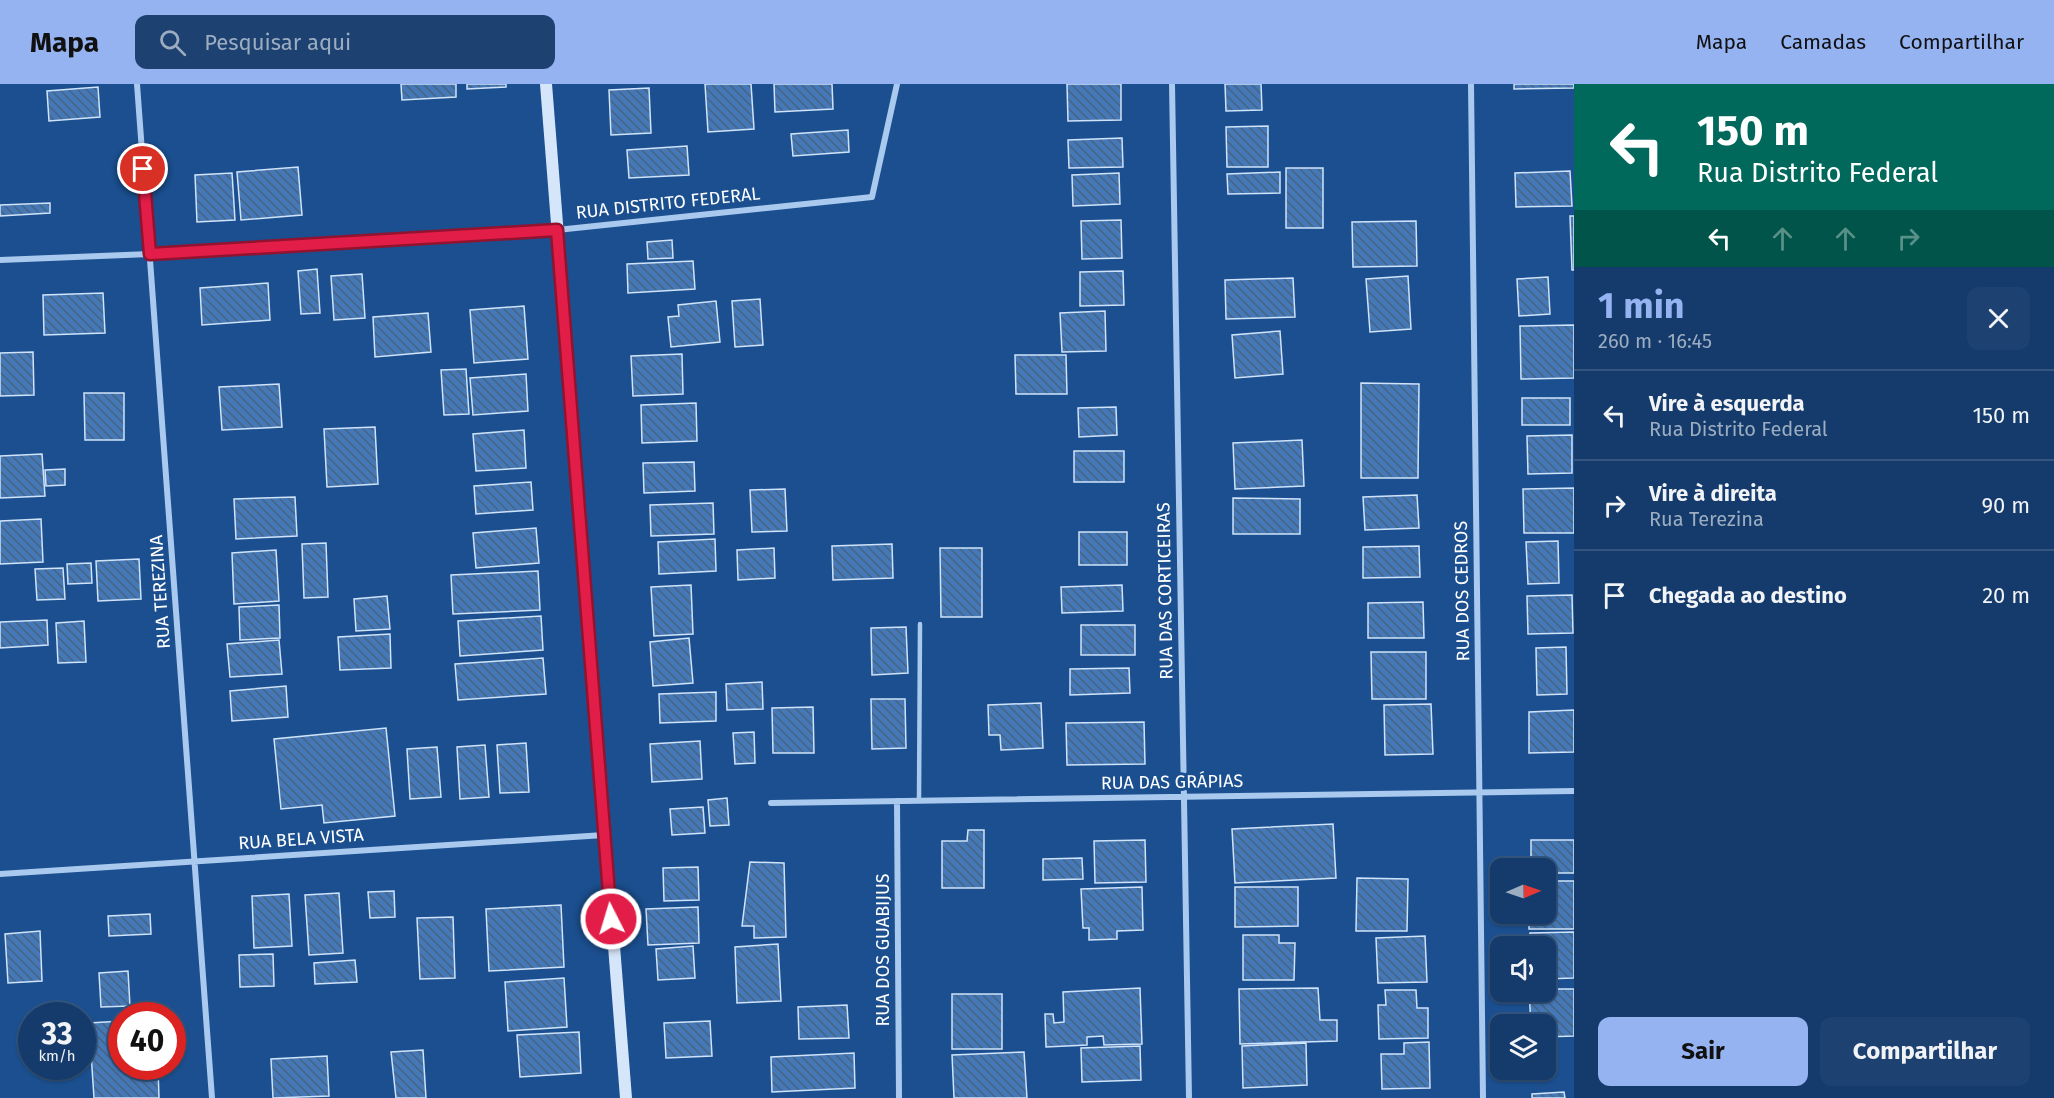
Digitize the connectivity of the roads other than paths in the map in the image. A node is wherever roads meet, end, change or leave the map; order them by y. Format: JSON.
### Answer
{"nodes":[{"id":1,"x":137,"y":84,"type":"edge"},
{"id":2,"x":546,"y":84,"type":"edge"},
{"id":3,"x":897,"y":84,"type":"edge"},
{"id":4,"x":1172,"y":84,"type":"edge"},
{"id":5,"x":1472,"y":84,"type":"edge"},
{"id":6,"x":557,"y":230,"type":"junction"},
{"id":7,"x":150,"y":254,"type":"junction"},
{"id":8,"x":0,"y":260,"type":"edge"},
{"id":9,"x":920,"y":624,"type":"dead end"},
{"id":10,"x":1574,"y":791,"type":"edge"},
{"id":11,"x":1480,"y":792,"type":"junction"},
{"id":12,"x":1184,"y":797,"type":"junction"},
{"id":13,"x":897,"y":801,"type":"junction"},
{"id":14,"x":919,"y":801,"type":"junction"},
{"id":15,"x":771,"y":803,"type":"dead end"},
{"id":16,"x":604,"y":835,"type":"junction"},
{"id":17,"x":195,"y":860,"type":"junction"},
{"id":18,"x":0,"y":874,"type":"edge"},
{"id":19,"x":212,"y":1098,"type":"edge"},
{"id":20,"x":626,"y":1098,"type":"edge"},
{"id":21,"x":899,"y":1098,"type":"edge"},
{"id":22,"x":1189,"y":1098,"type":"edge"},
{"id":23,"x":1483,"y":1098,"type":"edge"}],
"edges":[{"from":1,"to":7,"type":"street","name":"RUA TEREZINA"},
{"from":2,"to":6,"type":"street"},
{"from":3,"to":6,"type":"street","name":"RUA DISTRITO FEDERAL"},
{"from":4,"to":12,"type":"street","name":"RUA DAS CORTICEIRAS"},
{"from":5,"to":11,"type":"street","name":"RUA DOS CEDROS"},
{"from":6,"to":7,"type":"street","name":"RUA DISTRITO FEDERAL"},
{"from":6,"to":16,"type":"street"},
{"from":7,"to":8,"type":"street","name":"RUA DISTRITO FEDERAL"},
{"from":7,"to":17,"type":"street","name":"RUA TEREZINA"},
{"from":9,"to":14,"type":"lane"},
{"from":10,"to":11,"type":"street","name":"RUA DAS GRÁPIAS"},
{"from":11,"to":12,"type":"street","name":"RUA DAS GRÁPIAS"},
{"from":11,"to":23,"type":"street","name":"RUA DOS CEDROS"},
{"from":12,"to":14,"type":"street","name":"RUA DAS GRÁPIAS"},
{"from":12,"to":22,"type":"street","name":"RUA DAS CORTICEIRAS"},
{"from":13,"to":14,"type":"street","name":"RUA DAS GRÁPIAS"},
{"from":13,"to":15,"type":"street","name":"RUA DAS GRÁPIAS"},
{"from":13,"to":21,"type":"street","name":"RUA DOS GUABIJUS"},
{"from":16,"to":17,"type":"street","name":"RUA BELA VISTA"},
{"from":16,"to":20,"type":"street"},
{"from":17,"to":18,"type":"street","name":"RUA BELA VISTA"},
{"from":17,"to":19,"type":"street","name":"RUA TEREZINA"}]}
